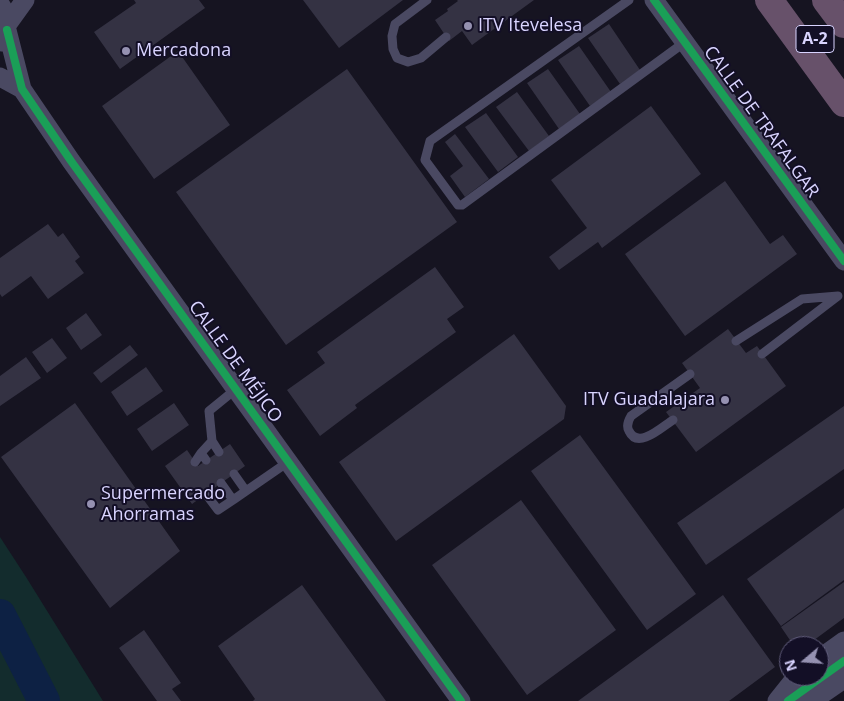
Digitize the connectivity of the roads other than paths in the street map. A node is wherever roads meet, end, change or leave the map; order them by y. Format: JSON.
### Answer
{"nodes":[{"id":1,"x":25,"y":0,"type":"edge"},
{"id":2,"x":427,"y":0,"type":"edge"},
{"id":3,"x":629,"y":0,"type":"edge"},
{"id":4,"x":654,"y":0,"type":"edge"},
{"id":5,"x":769,"y":0,"type":"edge"},
{"id":6,"x":786,"y":0,"type":"edge"},
{"id":7,"x":826,"y":0,"type":"edge"},
{"id":8,"x":0,"y":4,"type":"edge"},
{"id":9,"x":844,"y":24,"type":"edge"},
{"id":10,"x":5,"y":33,"type":"edge"},
{"id":11,"x":446,"y":37,"type":"dead end"},
{"id":12,"x":685,"y":42,"type":"junction"},
{"id":13,"x":0,"y":77,"type":"edge"},
{"id":14,"x":844,"y":79,"type":"edge"},
{"id":15,"x":22,"y":89,"type":"junction"},
{"id":16,"x":844,"y":102,"type":"edge"},
{"id":17,"x":844,"y":261,"type":"edge"},
{"id":18,"x":841,"y":294,"type":"edge"},
{"id":19,"x":736,"y":340,"type":"dead end"},
{"id":20,"x":762,"y":354,"type":"dead end"},
{"id":21,"x":690,"y":374,"type":"dead end"},
{"id":22,"x":236,"y":389,"type":"junction"},
{"id":23,"x":673,"y":420,"type":"dead end"},
{"id":24,"x":212,"y":441,"type":"junction"},
{"id":25,"x":219,"y":452,"type":"dead end"},
{"id":26,"x":195,"y":462,"type":"dead end"},
{"id":27,"x":288,"y":462,"type":"junction"},
{"id":28,"x":234,"y":474,"type":"dead end"},
{"id":29,"x":221,"y":483,"type":"dead end"},
{"id":30,"x":246,"y":491,"type":"junction"},
{"id":31,"x":206,"y":494,"type":"dead end"},
{"id":32,"x":233,"y":500,"type":"junction"},
{"id":33,"x":844,"y":640,"type":"edge"},
{"id":34,"x":829,"y":651,"type":"edge"},
{"id":35,"x":844,"y":661,"type":"edge"},
{"id":36,"x":844,"y":679,"type":"edge"},
{"id":37,"x":789,"y":686,"type":"edge"},
{"id":38,"x":461,"y":701,"type":"edge"},
{"id":39,"x":777,"y":701,"type":"edge"},
{"id":40,"x":788,"y":701,"type":"edge"},
{"id":41,"x":812,"y":701,"type":"edge"}],
"edges":[{"from":1,"to":10,"type":"street"},
{"from":2,"to":11,"type":"lane"},
{"from":3,"to":12,"type":"lane"},
{"from":4,"to":12,"type":"street","name":"CALLE DE TRAFALGAR"},
{"from":5,"to":16,"type":"highway"},
{"from":6,"to":14,"type":"highway","number":"A-2"},
{"from":7,"to":9,"type":"highway","number":"A-2"},
{"from":8,"to":10,"type":"street","name":"CALLE DE MÉJICO"},
{"from":10,"to":15,"type":"street","name":"CALLE DE MÉJICO"},
{"from":12,"to":17,"type":"street","name":"CALLE DE TRAFALGAR"},
{"from":13,"to":15,"type":"street","name":"CALLE DE MÉJICO"},
{"from":15,"to":22,"type":"street","name":"CALLE DE MÉJICO"},
{"from":18,"to":19,"type":"lane"},
{"from":18,"to":20,"type":"lane"},
{"from":21,"to":23,"type":"lane"},
{"from":22,"to":24,"type":"lane"},
{"from":22,"to":27,"type":"street","name":"CALLE DE MÉJICO"},
{"from":24,"to":25,"type":"lane"},
{"from":24,"to":26,"type":"lane"},
{"from":27,"to":30,"type":"lane"},
{"from":27,"to":38,"type":"street","name":"CALLE DE MÉJICO"},
{"from":28,"to":30,"type":"lane"},
{"from":29,"to":32,"type":"lane"},
{"from":30,"to":32,"type":"lane"},
{"from":31,"to":32,"type":"lane"},
{"from":33,"to":34,"type":"street"},
{"from":35,"to":40,"type":"street"},
{"from":36,"to":41,"type":"street"},
{"from":37,"to":39,"type":"street"}]}
